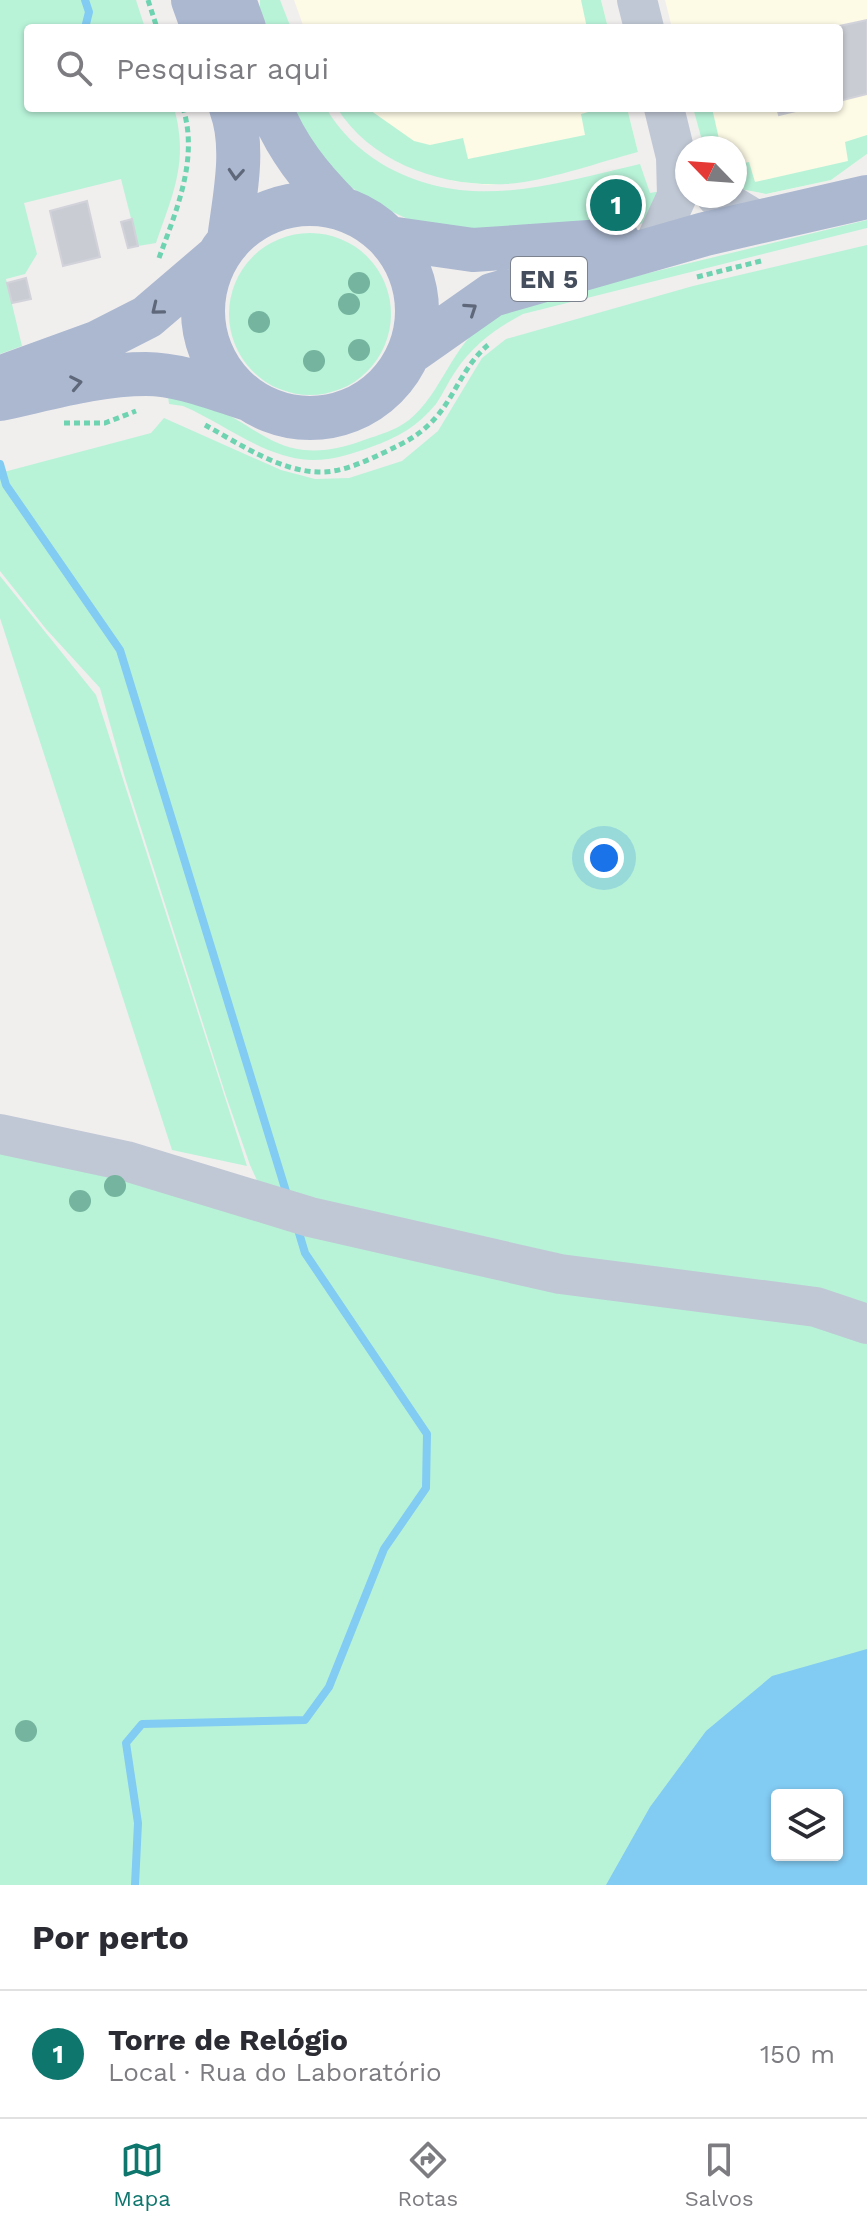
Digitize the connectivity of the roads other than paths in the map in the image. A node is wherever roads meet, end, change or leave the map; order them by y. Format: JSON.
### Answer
{"nodes":[{"id":1,"x":193,"y":0,"type":"edge"},
{"id":2,"x":637,"y":0,"type":"edge"},
{"id":3,"x":234,"y":16,"type":"edge"},
{"id":4,"x":643,"y":24,"type":"edge"},
{"id":5,"x":233,"y":112,"type":"edge"},
{"id":6,"x":273,"y":112,"type":"edge"},
{"id":7,"x":665,"y":112,"type":"edge"},
{"id":8,"x":675,"y":144,"type":"edge"},
{"id":9,"x":860,"y":194,"type":"edge"},
{"id":10,"x":675,"y":200,"type":"edge"},
{"id":11,"x":340,"y":207,"type":"junction"},
{"id":12,"x":710,"y":215,"type":"edge"},
{"id":13,"x":658,"y":237,"type":"junction"},
{"id":14,"x":389,"y":238,"type":"junction"},
{"id":15,"x":223,"y":249,"type":"junction"},
{"id":16,"x":408,"y":354,"type":"junction"},
{"id":17,"x":0,"y":378,"type":"edge"},
{"id":18,"x":0,"y":399,"type":"edge"},
{"id":19,"x":249,"y":400,"type":"junction"},
{"id":20,"x":0,"y":1134,"type":"edge"},
{"id":21,"x":867,"y":1324,"type":"edge"}],
"edges":[{"from":1,"to":3,"type":"main road"},
{"from":2,"to":4,"type":"street"},
{"from":5,"to":15,"type":"main road","one_way":true},
{"from":6,"to":11,"type":"main road"},
{"from":7,"to":8,"type":"street"},
{"from":9,"to":12,"type":"main road","number":"EN 5"},
{"from":10,"to":13,"type":"street"},
{"from":11,"to":14,"type":"main road"},
{"from":11,"to":15,"type":"main road"},
{"from":12,"to":13,"type":"main road","number":"EN 5"},
{"from":16,"to":12,"type":"main road","number":"EN 5","one_way":true},
{"from":13,"to":14,"type":"main road","number":"EN 5"},
{"from":14,"to":16,"type":"main road"},
{"from":15,"to":17,"type":"main road","one_way":true},
{"from":15,"to":19,"type":"main road"},
{"from":16,"to":19,"type":"main road"},
{"from":18,"to":19,"type":"main road","one_way":true},
{"from":20,"to":21,"type":"street"}]}
